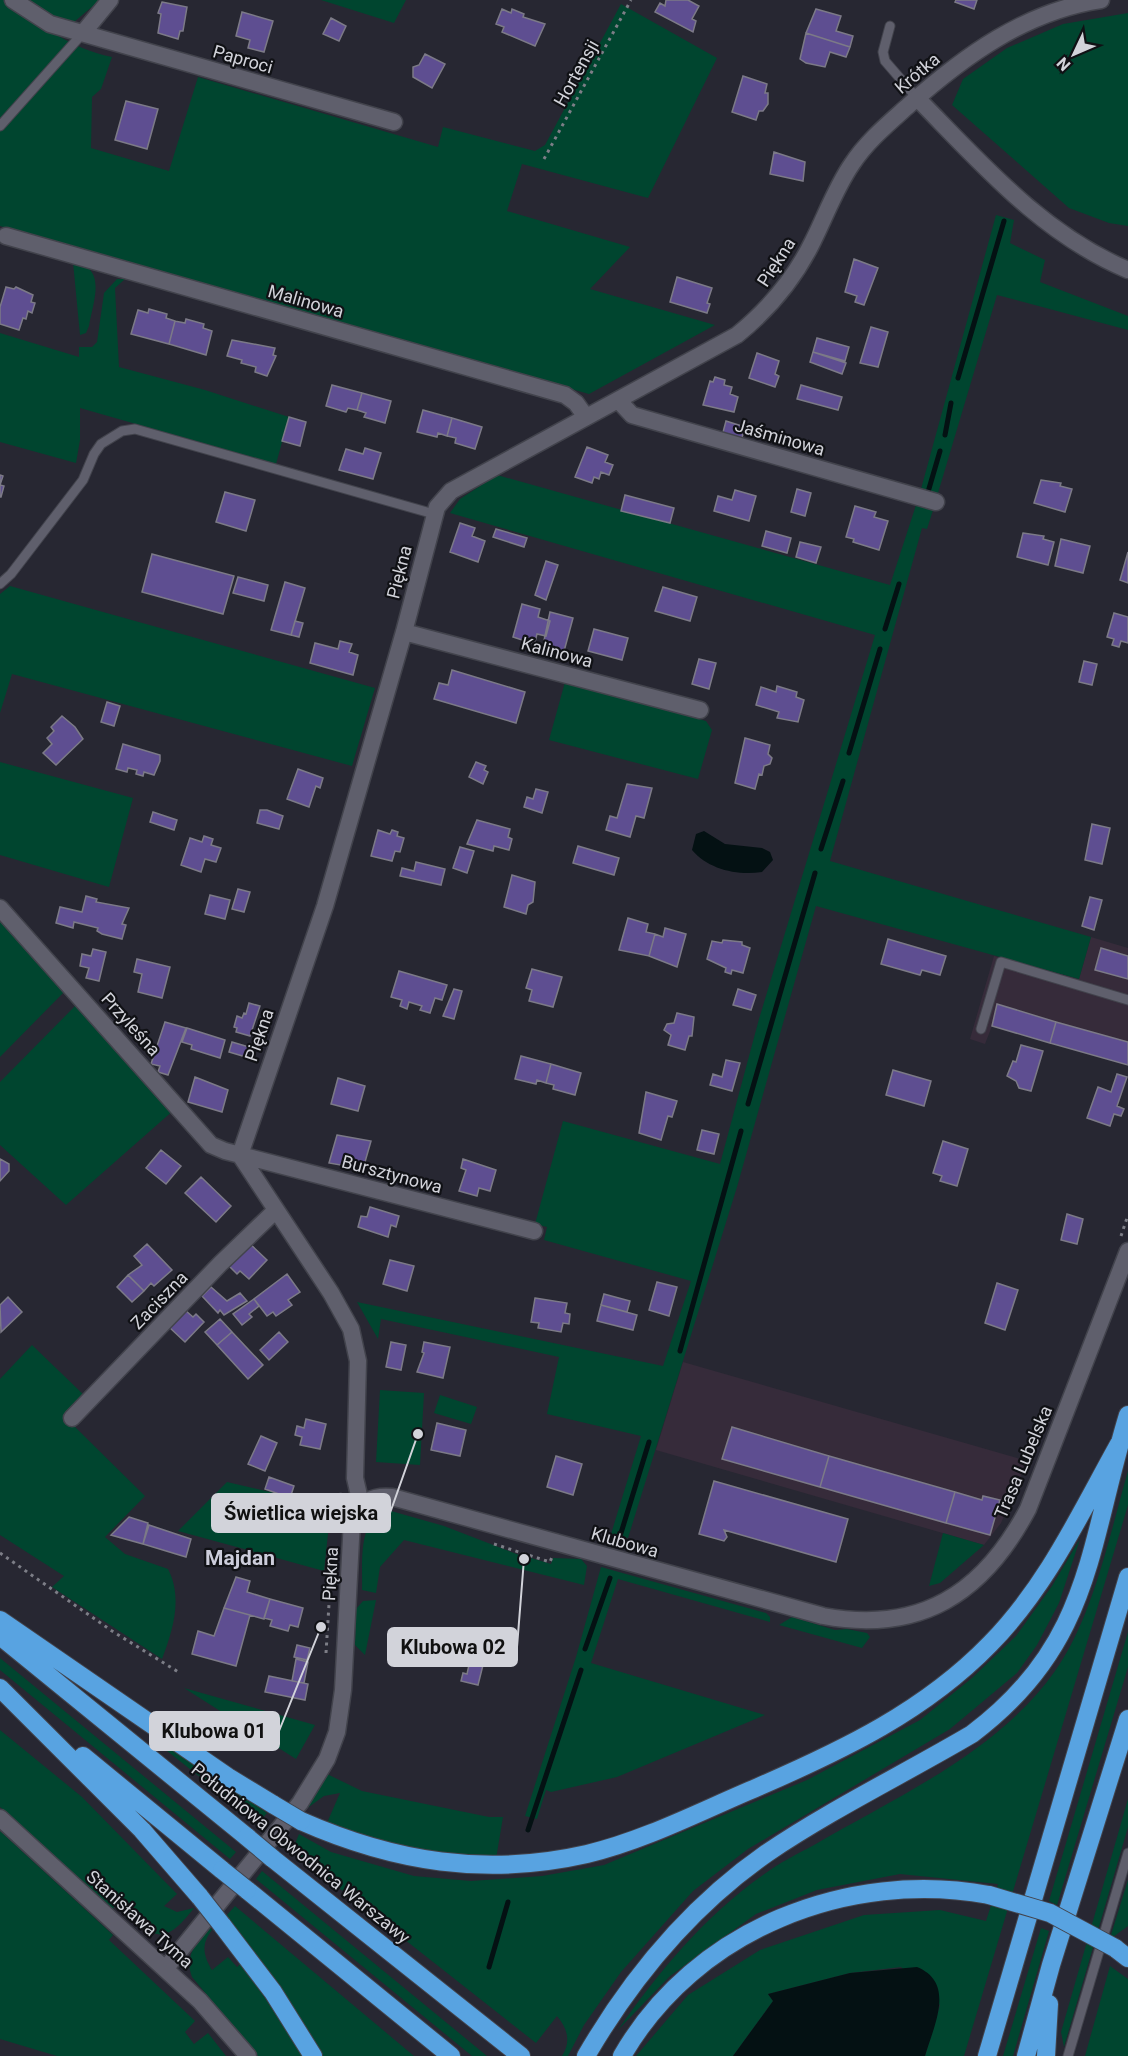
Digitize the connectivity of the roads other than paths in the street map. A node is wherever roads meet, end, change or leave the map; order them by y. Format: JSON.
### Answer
{"nodes":[{"id":1,"x":13,"y":0,"type":"edge"},
{"id":2,"x":110,"y":0,"type":"edge"},
{"id":3,"x":1101,"y":0,"type":"edge"},
{"id":4,"x":1062,"y":4,"type":"edge"},
{"id":5,"x":890,"y":26,"type":"dead end"},
{"id":6,"x":83,"y":33,"type":"junction"},
{"id":7,"x":917,"y":98,"type":"junction"},
{"id":8,"x":393,"y":122,"type":"dead end"},
{"id":9,"x":0,"y":126,"type":"edge"},
{"id":10,"x":6,"y":236,"type":"dead end"},
{"id":11,"x":813,"y":241,"type":"joint"},
{"id":12,"x":1128,"y":270,"type":"edge"},
{"id":13,"x":618,"y":400,"type":"junction"},
{"id":14,"x":586,"y":417,"type":"junction"},
{"id":15,"x":936,"y":502,"type":"dead end"},
{"id":16,"x":434,"y":514,"type":"junction"},
{"id":17,"x":0,"y":584,"type":"edge"},
{"id":18,"x":404,"y":632,"type":"junction"},
{"id":19,"x":700,"y":710,"type":"dead end"},
{"id":20,"x":0,"y":908,"type":"edge"},
{"id":21,"x":1128,"y":1000,"type":"edge"},
{"id":22,"x":981,"y":1029,"type":"dead end"},
{"id":23,"x":240,"y":1155,"type":"junction"},
{"id":24,"x":276,"y":1211,"type":"junction"},
{"id":25,"x":534,"y":1232,"type":"dead end"},
{"id":26,"x":1124,"y":1246,"type":"edge"},
{"id":27,"x":1128,"y":1414,"type":"edge"},
{"id":28,"x":72,"y":1418,"type":"dead end"},
{"id":29,"x":1119,"y":1444,"type":"junction"},
{"id":30,"x":360,"y":1504,"type":"junction"},
{"id":31,"x":1128,"y":1577,"type":"edge"},
{"id":32,"x":0,"y":1620,"type":"edge"},
{"id":33,"x":881,"y":1621,"type":"joint"},
{"id":34,"x":0,"y":1636,"type":"edge"},
{"id":35,"x":5,"y":1692,"type":"edge"},
{"id":36,"x":1128,"y":1719,"type":"edge"},
{"id":37,"x":0,"y":1818,"type":"edge"},
{"id":38,"x":1128,"y":1853,"type":"edge"},
{"id":39,"x":1122,"y":1953,"type":"edge"},
{"id":40,"x":1051,"y":1965,"type":"junction"},
{"id":41,"x":166,"y":1968,"type":"junction"},
{"id":42,"x":248,"y":2056,"type":"edge"},
{"id":43,"x":313,"y":2056,"type":"edge"},
{"id":44,"x":451,"y":2056,"type":"edge"},
{"id":45,"x":521,"y":2056,"type":"edge"},
{"id":46,"x":586,"y":2056,"type":"edge"},
{"id":47,"x":622,"y":2056,"type":"edge"},
{"id":48,"x":987,"y":2056,"type":"edge"},
{"id":49,"x":1026,"y":2056,"type":"edge"},
{"id":50,"x":1046,"y":2056,"type":"edge"},
{"id":51,"x":1068,"y":2056,"type":"edge"}],
"edges":[{"from":1,"to":6,"type":"street","name":"Paproci"},
{"from":2,"to":6,"type":"street"},
{"from":3,"to":4,"type":"street","name":"Krótka"},
{"from":4,"to":7,"type":"street","name":"Krótka"},
{"from":5,"to":7,"type":"lane"},
{"from":6,"to":8,"type":"street","name":"Paproci"},
{"from":6,"to":9,"type":"lane"},
{"from":7,"to":11,"type":"street","name":"Krótka"},
{"from":7,"to":12,"type":"street"},
{"from":10,"to":14,"type":"street","name":"Malinowa"},
{"from":11,"to":13,"type":"street","name":"Piękna"},
{"from":13,"to":14,"type":"street","name":"Piękna"},
{"from":13,"to":15,"type":"street","name":"Jaśminowa"},
{"from":14,"to":16,"type":"street","name":"Piękna"},
{"from":16,"to":17,"type":"lane"},
{"from":16,"to":18,"type":"street","name":"Piękna"},
{"from":18,"to":19,"type":"street","name":"Kalinowa"},
{"from":18,"to":23,"type":"street","name":"Piękna"},
{"from":20,"to":23,"type":"street","name":"Przyleśna"},
{"from":21,"to":22,"type":"lane"},
{"from":23,"to":24,"type":"street","name":"Piękna"},
{"from":23,"to":25,"type":"street","name":"Bursztynowa"},
{"from":24,"to":28,"type":"street","name":"Zaciszna"},
{"from":24,"to":30,"type":"street","name":"Piękna"},
{"from":26,"to":33,"type":"street","name":"Trasa Lubelska"},
{"from":27,"to":29,"type":"highway"},
{"from":29,"to":32,"type":"highway","bridge":true},
{"from":29,"to":46,"type":"highway"},
{"from":30,"to":33,"type":"street","name":"Klubowa"},
{"from":30,"to":41,"type":"street","name":"Piękna"},
{"from":31,"to":48,"type":"highway"},
{"from":34,"to":45,"type":"highway","name":"Południowa Obwodnica Warszawy","bridge":true},
{"from":35,"to":43,"type":"highway","bridge":true},
{"from":35,"to":44,"type":"highway","bridge":true},
{"from":36,"to":40,"type":"highway"},
{"from":37,"to":41,"type":"street","name":"Stanisława Tyma"},
{"from":38,"to":51,"type":"lane"},
{"from":39,"to":47,"type":"highway","bridge":true},
{"from":40,"to":49,"type":"highway"},
{"from":40,"to":50,"type":"highway"},
{"from":41,"to":42,"type":"street","name":"Stanisława Tyma"}]}
